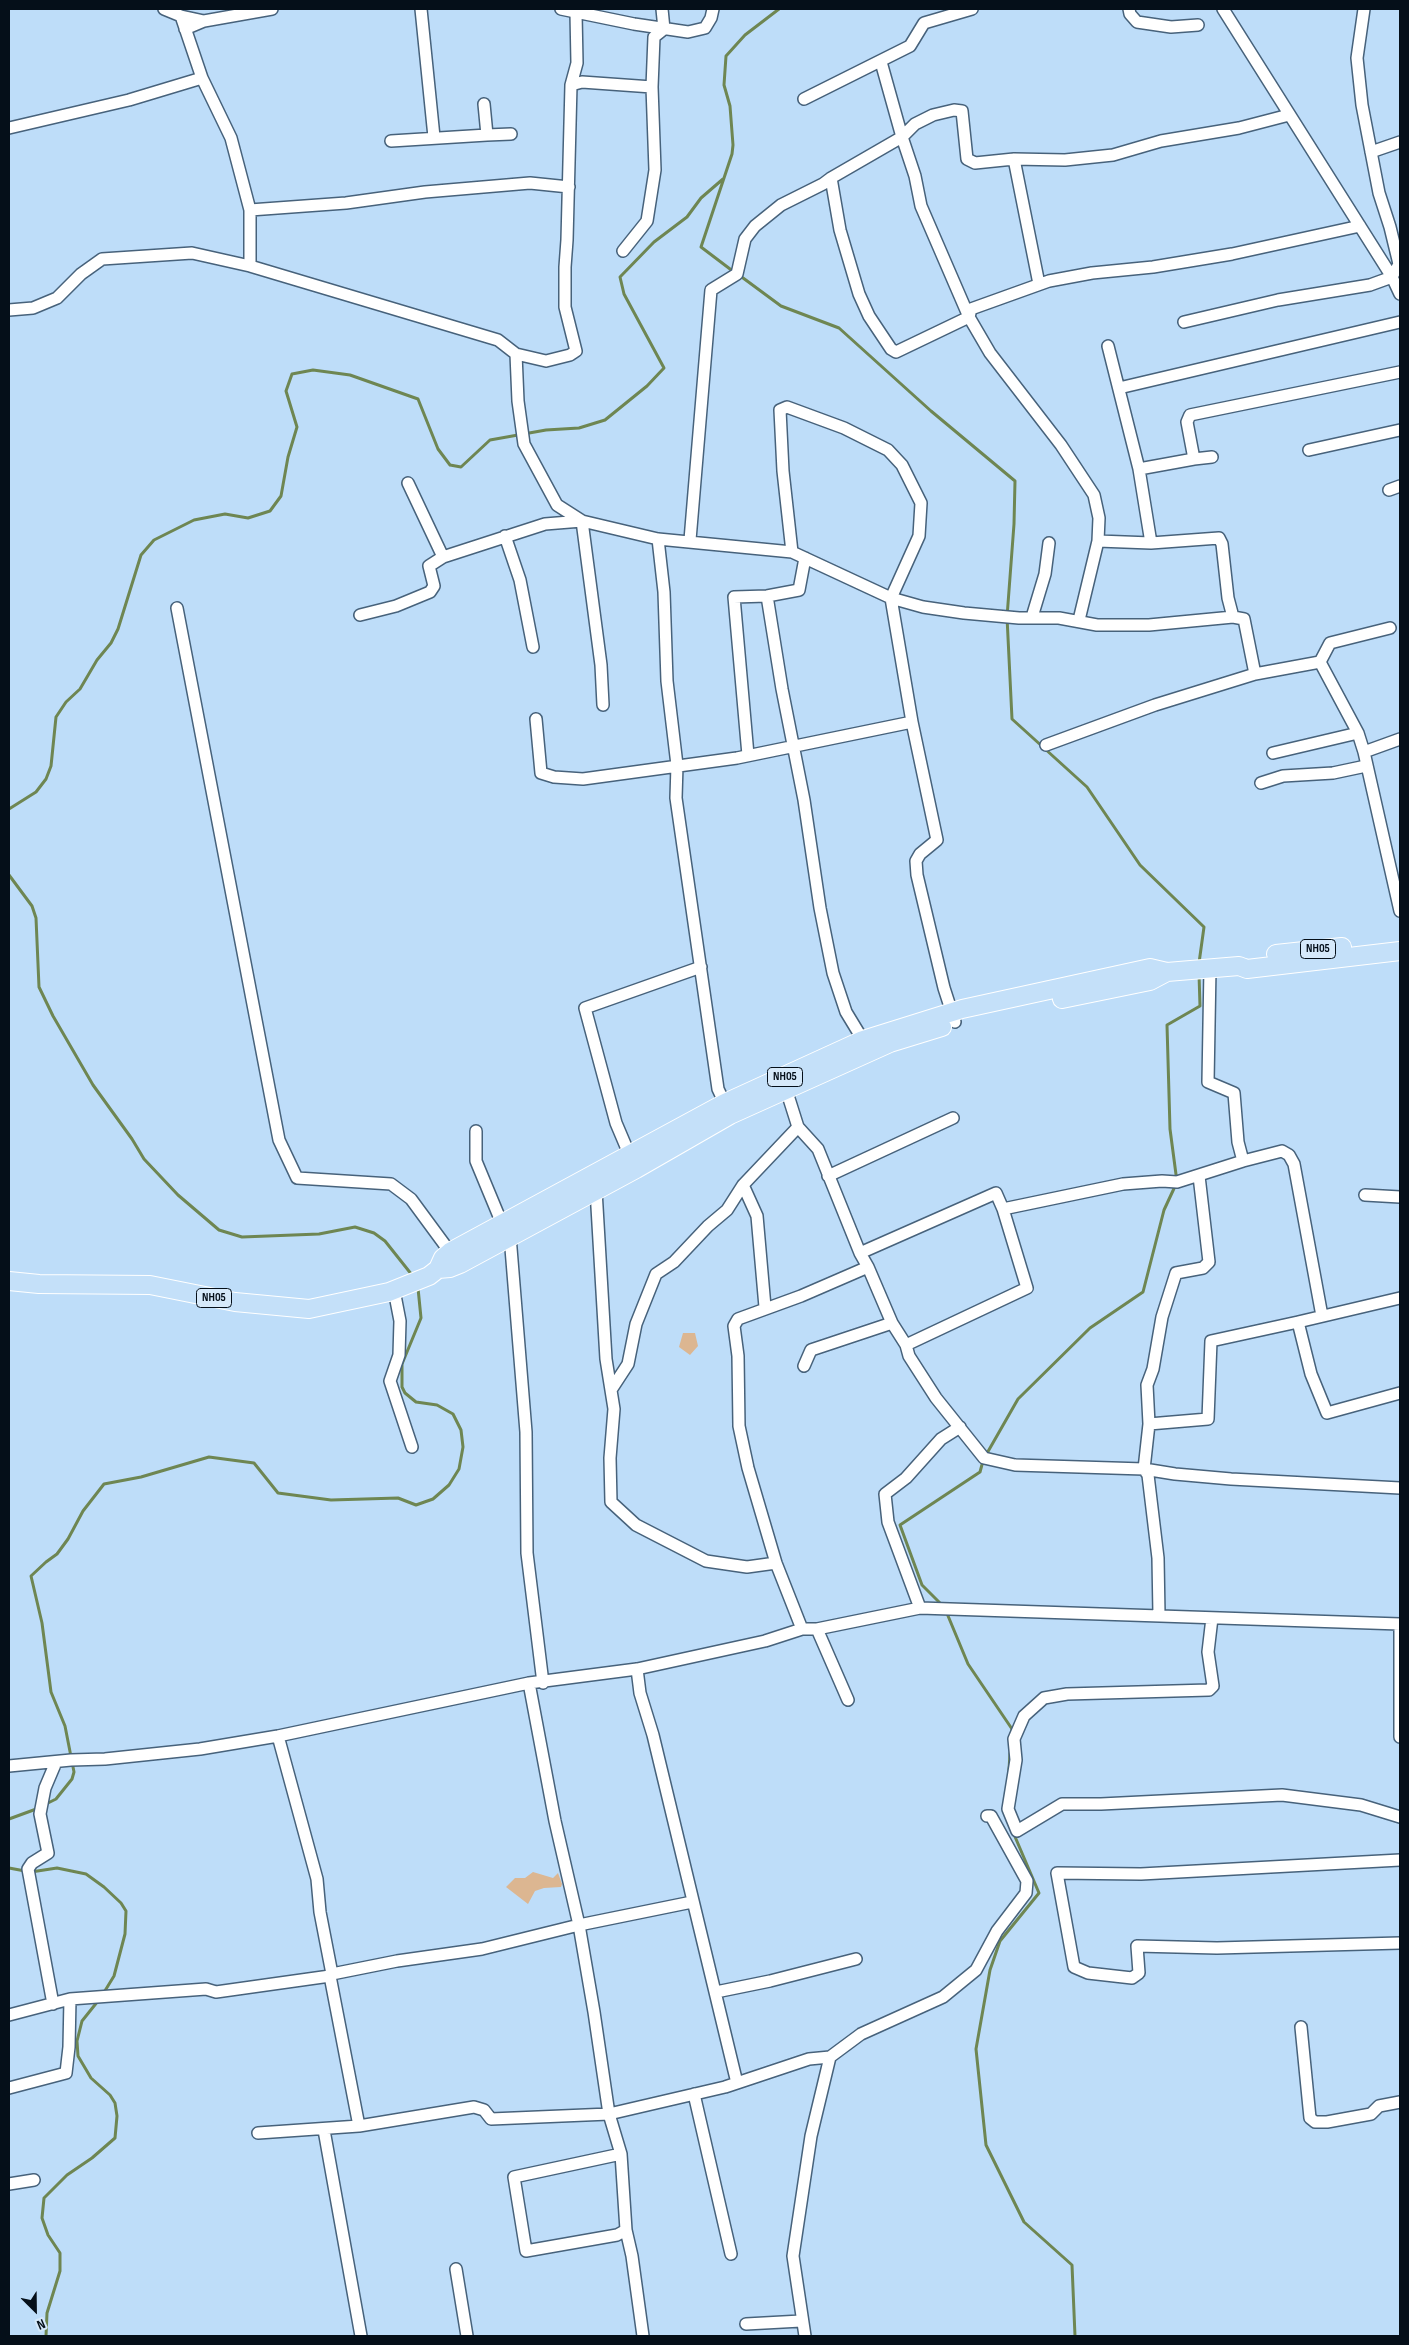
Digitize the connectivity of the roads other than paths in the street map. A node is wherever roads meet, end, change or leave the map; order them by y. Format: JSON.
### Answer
{"nodes":[{"id":1,"x":164,"y":9,"type":"edge"},
{"id":2,"x":272,"y":9,"type":"edge"},
{"id":3,"x":421,"y":9,"type":"edge"},
{"id":4,"x":561,"y":9,"type":"edge"},
{"id":5,"x":662,"y":9,"type":"edge"},
{"id":6,"x":713,"y":9,"type":"edge"},
{"id":7,"x":972,"y":9,"type":"edge"},
{"id":8,"x":1129,"y":9,"type":"edge"},
{"id":9,"x":1222,"y":9,"type":"edge"},
{"id":10,"x":1364,"y":9,"type":"edge"},
{"id":11,"x":576,"y":12,"type":"junction"},
{"id":12,"x":181,"y":16,"type":"junction"},
{"id":13,"x":204,"y":21,"type":"junction"},
{"id":14,"x":1198,"y":25,"type":"dead end"},
{"id":15,"x":185,"y":29,"type":"junction"},
{"id":16,"x":664,"y":29,"type":"junction"},
{"id":17,"x":881,"y":62,"type":"junction"},
{"id":18,"x":202,"y":78,"type":"junction"},
{"id":19,"x":571,"y":86,"type":"junction"},
{"id":20,"x":652,"y":87,"type":"junction"},
{"id":21,"x":804,"y":99,"type":"dead end"},
{"id":22,"x":484,"y":104,"type":"dead end"},
{"id":23,"x":1289,"y":115,"type":"junction"},
{"id":24,"x":9,"y":128,"type":"edge"},
{"id":25,"x":511,"y":134,"type":"dead end"},
{"id":26,"x":487,"y":135,"type":"junction"},
{"id":27,"x":434,"y":137,"type":"junction"},
{"id":28,"x":902,"y":137,"type":"junction"},
{"id":29,"x":392,"y":141,"type":"dead end"},
{"id":30,"x":1400,"y":142,"type":"edge"},
{"id":31,"x":1371,"y":152,"type":"junction"},
{"id":32,"x":1014,"y":159,"type":"junction"},
{"id":33,"x":831,"y":178,"type":"junction"},
{"id":34,"x":569,"y":187,"type":"junction"},
{"id":35,"x":250,"y":210,"type":"junction"},
{"id":36,"x":1360,"y":226,"type":"junction"},
{"id":37,"x":623,"y":251,"type":"dead end"},
{"id":38,"x":250,"y":266,"type":"junction"},
{"id":39,"x":1392,"y":277,"type":"junction"},
{"id":40,"x":1039,"y":284,"type":"junction"},
{"id":41,"x":1400,"y":294,"type":"edge"},
{"id":42,"x":9,"y":310,"type":"edge"},
{"id":43,"x":969,"y":317,"type":"junction"},
{"id":44,"x":1184,"y":322,"type":"dead end"},
{"id":45,"x":1400,"y":322,"type":"edge"},
{"id":46,"x":1108,"y":346,"type":"dead end"},
{"id":47,"x":516,"y":354,"type":"junction"},
{"id":48,"x":1400,"y":372,"type":"edge"},
{"id":49,"x":1119,"y":388,"type":"junction"},
{"id":50,"x":1400,"y":430,"type":"edge"},
{"id":51,"x":1309,"y":450,"type":"dead end"},
{"id":52,"x":1212,"y":457,"type":"dead end"},
{"id":53,"x":1194,"y":459,"type":"junction"},
{"id":54,"x":1139,"y":469,"type":"junction"},
{"id":55,"x":408,"y":483,"type":"dead end"},
{"id":56,"x":1400,"y":486,"type":"edge"},
{"id":57,"x":1389,"y":490,"type":"dead end"},
{"id":58,"x":582,"y":521,"type":"junction"},
{"id":59,"x":505,"y":536,"type":"junction"},
{"id":60,"x":658,"y":539,"type":"junction"},
{"id":61,"x":690,"y":540,"type":"junction"},
{"id":62,"x":1098,"y":541,"type":"junction"},
{"id":63,"x":1049,"y":543,"type":"dead end"},
{"id":64,"x":1151,"y":543,"type":"junction"},
{"id":65,"x":792,"y":552,"type":"junction"},
{"id":66,"x":443,"y":557,"type":"junction"},
{"id":67,"x":805,"y":558,"type":"junction"},
{"id":68,"x":767,"y":596,"type":"junction"},
{"id":69,"x":891,"y":598,"type":"junction"},
{"id":70,"x":177,"y":608,"type":"dead end"},
{"id":71,"x":360,"y":615,"type":"dead end"},
{"id":72,"x":1032,"y":617,"type":"junction"},
{"id":73,"x":1233,"y":617,"type":"junction"},
{"id":74,"x":1079,"y":620,"type":"junction"},
{"id":75,"x":1390,"y":628,"type":"dead end"},
{"id":76,"x":533,"y":647,"type":"dead end"},
{"id":77,"x":1320,"y":662,"type":"junction"},
{"id":78,"x":1254,"y":674,"type":"junction"},
{"id":79,"x":603,"y":705,"type":"dead end"},
{"id":80,"x":536,"y":719,"type":"dead end"},
{"id":81,"x":912,"y":722,"type":"junction"},
{"id":82,"x":1358,"y":733,"type":"junction"},
{"id":83,"x":1400,"y":739,"type":"edge"},
{"id":84,"x":1046,"y":745,"type":"dead end"},
{"id":85,"x":794,"y":746,"type":"junction"},
{"id":86,"x":1364,"y":752,"type":"junction"},
{"id":87,"x":1272,"y":753,"type":"dead end"},
{"id":88,"x":748,"y":755,"type":"junction"},
{"id":89,"x":677,"y":766,"type":"junction"},
{"id":90,"x":1366,"y":766,"type":"junction"},
{"id":91,"x":1261,"y":783,"type":"dead end"},
{"id":92,"x":1400,"y":911,"type":"edge"},
{"id":93,"x":1400,"y":940,"type":"edge"},
{"id":94,"x":1400,"y":951,"type":"edge"},
{"id":95,"x":1239,"y":966,"type":"junction"},
{"id":96,"x":701,"y":967,"type":"junction"},
{"id":97,"x":1208,"y":968,"type":"junction"},
{"id":98,"x":953,"y":1017,"type":"junction"},
{"id":99,"x":863,"y":1040,"type":"junction"},
{"id":100,"x":786,"y":1089,"type":"junction"},
{"id":101,"x":728,"y":1109,"type":"junction"},
{"id":102,"x":953,"y":1118,"type":"dead end"},
{"id":103,"x":798,"y":1127,"type":"junction"},
{"id":104,"x":476,"y":1131,"type":"dead end"},
{"id":105,"x":630,"y":1156,"type":"junction"},
{"id":106,"x":1243,"y":1161,"type":"junction"},
{"id":107,"x":828,"y":1176,"type":"junction"},
{"id":108,"x":1199,"y":1176,"type":"junction"},
{"id":109,"x":743,"y":1185,"type":"junction"},
{"id":110,"x":596,"y":1190,"type":"junction"},
{"id":111,"x":1365,"y":1195,"type":"dead end"},
{"id":112,"x":1400,"y":1197,"type":"edge"},
{"id":113,"x":1004,"y":1209,"type":"junction"},
{"id":114,"x":507,"y":1230,"type":"junction"},
{"id":115,"x":450,"y":1252,"type":"junction"},
{"id":116,"x":860,"y":1253,"type":"junction"},
{"id":117,"x":868,"y":1267,"type":"junction"},
{"id":118,"x":438,"y":1269,"type":"junction"},
{"id":119,"x":9,"y":1281,"type":"edge"},
{"id":120,"x":394,"y":1290,"type":"junction"},
{"id":121,"x":1400,"y":1298,"type":"edge"},
{"id":122,"x":764,"y":1307,"type":"junction"},
{"id":123,"x":1322,"y":1316,"type":"junction"},
{"id":124,"x":1298,"y":1322,"type":"junction"},
{"id":125,"x":892,"y":1323,"type":"junction"},
{"id":126,"x":906,"y":1345,"type":"junction"},
{"id":127,"x":804,"y":1366,"type":"dead end"},
{"id":128,"x":611,"y":1390,"type":"junction"},
{"id":129,"x":1400,"y":1393,"type":"edge"},
{"id":130,"x":1149,"y":1424,"type":"junction"},
{"id":131,"x":960,"y":1427,"type":"junction"},
{"id":132,"x":412,"y":1447,"type":"dead end"},
{"id":133,"x":1144,"y":1469,"type":"junction"},
{"id":134,"x":1400,"y":1488,"type":"edge"},
{"id":135,"x":776,"y":1563,"type":"junction"},
{"id":136,"x":920,"y":1608,"type":"junction"},
{"id":137,"x":1159,"y":1615,"type":"junction"},
{"id":138,"x":1212,"y":1618,"type":"junction"},
{"id":139,"x":817,"y":1629,"type":"junction"},
{"id":140,"x":802,"y":1630,"type":"junction"},
{"id":141,"x":637,"y":1669,"type":"junction"},
{"id":142,"x":529,"y":1683,"type":"junction"},
{"id":143,"x":543,"y":1683,"type":"junction"},
{"id":144,"x":848,"y":1700,"type":"dead end"},
{"id":145,"x":278,"y":1736,"type":"junction"},
{"id":146,"x":1400,"y":1737,"type":"edge"},
{"id":147,"x":56,"y":1762,"type":"junction"},
{"id":148,"x":9,"y":1766,"type":"edge"},
{"id":149,"x":986,"y":1816,"type":"dead end"},
{"id":150,"x":1400,"y":1817,"type":"edge"},
{"id":151,"x":1400,"y":1860,"type":"edge"},
{"id":152,"x":692,"y":1902,"type":"junction"},
{"id":153,"x":579,"y":1925,"type":"junction"},
{"id":154,"x":1400,"y":1943,"type":"edge"},
{"id":155,"x":856,"y":1959,"type":"dead end"},
{"id":156,"x":331,"y":1975,"type":"junction"},
{"id":157,"x":716,"y":1992,"type":"junction"},
{"id":158,"x":70,"y":2000,"type":"junction"},
{"id":159,"x":53,"y":2004,"type":"junction"},
{"id":160,"x":9,"y":2015,"type":"edge"},
{"id":161,"x":1301,"y":2027,"type":"dead end"},
{"id":162,"x":830,"y":2057,"type":"junction"},
{"id":163,"x":738,"y":2083,"type":"junction"},
{"id":164,"x":9,"y":2088,"type":"edge"},
{"id":165,"x":694,"y":2094,"type":"junction"},
{"id":166,"x":1400,"y":2102,"type":"edge"},
{"id":167,"x":609,"y":2114,"type":"junction"},
{"id":168,"x":359,"y":2126,"type":"junction"},
{"id":169,"x":324,"y":2130,"type":"junction"},
{"id":170,"x":258,"y":2133,"type":"dead end"},
{"id":171,"x":621,"y":2154,"type":"junction"},
{"id":172,"x":34,"y":2180,"type":"dead end"},
{"id":173,"x":9,"y":2184,"type":"edge"},
{"id":174,"x":626,"y":2230,"type":"junction"},
{"id":175,"x":731,"y":2254,"type":"dead end"},
{"id":176,"x":456,"y":2269,"type":"dead end"},
{"id":177,"x":801,"y":2321,"type":"junction"},
{"id":178,"x":746,"y":2324,"type":"dead end"},
{"id":179,"x":361,"y":2336,"type":"edge"},
{"id":180,"x":467,"y":2336,"type":"edge"},
{"id":181,"x":643,"y":2336,"type":"edge"},
{"id":182,"x":805,"y":2336,"type":"edge"}],
"edges":[{"from":1,"to":12,"type":"street"},
{"from":2,"to":13,"type":"street"},
{"from":3,"to":27,"type":"street"},
{"from":4,"to":11,"type":"street"},
{"from":5,"to":16,"type":"street"},
{"from":6,"to":16,"type":"street"},
{"from":7,"to":17,"type":"street"},
{"from":8,"to":14,"type":"street"},
{"from":9,"to":23,"type":"street"},
{"from":10,"to":31,"type":"street"},
{"from":11,"to":16,"type":"street"},
{"from":11,"to":19,"type":"street"},
{"from":12,"to":13,"type":"street"},
{"from":12,"to":15,"type":"street"},
{"from":13,"to":15,"type":"street"},
{"from":15,"to":18,"type":"street"},
{"from":16,"to":20,"type":"street"},
{"from":17,"to":21,"type":"street"},
{"from":17,"to":28,"type":"street"},
{"from":18,"to":24,"type":"street"},
{"from":18,"to":35,"type":"street"},
{"from":19,"to":20,"type":"street"},
{"from":19,"to":34,"type":"street"},
{"from":20,"to":37,"type":"street"},
{"from":22,"to":26,"type":"street"},
{"from":23,"to":32,"type":"street"},
{"from":23,"to":36,"type":"street"},
{"from":25,"to":26,"type":"street"},
{"from":26,"to":27,"type":"street"},
{"from":27,"to":29,"type":"street"},
{"from":28,"to":32,"type":"street"},
{"from":28,"to":33,"type":"street"},
{"from":28,"to":43,"type":"street"},
{"from":30,"to":31,"type":"street"},
{"from":31,"to":39,"type":"street"},
{"from":32,"to":40,"type":"street"},
{"from":33,"to":43,"type":"street"},
{"from":33,"to":61,"type":"street"},
{"from":34,"to":35,"type":"street"},
{"from":34,"to":47,"type":"street"},
{"from":35,"to":38,"type":"street"},
{"from":36,"to":39,"type":"street"},
{"from":36,"to":40,"type":"street"},
{"from":38,"to":42,"type":"street"},
{"from":38,"to":47,"type":"street"},
{"from":39,"to":41,"type":"street"},
{"from":39,"to":44,"type":"street"},
{"from":40,"to":43,"type":"street"},
{"from":43,"to":62,"type":"street"},
{"from":45,"to":49,"type":"street"},
{"from":46,"to":49,"type":"street"},
{"from":47,"to":58,"type":"street"},
{"from":48,"to":53,"type":"street"},
{"from":49,"to":54,"type":"street"},
{"from":50,"to":51,"type":"street"},
{"from":52,"to":53,"type":"street"},
{"from":53,"to":54,"type":"street"},
{"from":54,"to":64,"type":"street"},
{"from":55,"to":66,"type":"street"},
{"from":56,"to":57,"type":"street"},
{"from":58,"to":59,"type":"street"},
{"from":58,"to":60,"type":"street"},
{"from":58,"to":79,"type":"street"},
{"from":59,"to":66,"type":"street"},
{"from":59,"to":76,"type":"street"},
{"from":60,"to":61,"type":"street"},
{"from":60,"to":89,"type":"street"},
{"from":61,"to":65,"type":"street"},
{"from":62,"to":64,"type":"street"},
{"from":62,"to":74,"type":"street"},
{"from":63,"to":72,"type":"street"},
{"from":64,"to":73,"type":"street"},
{"from":65,"to":67,"type":"street"},
{"from":65,"to":69,"type":"street"},
{"from":66,"to":71,"type":"street"},
{"from":67,"to":68,"type":"street"},
{"from":67,"to":69,"type":"street"},
{"from":68,"to":85,"type":"street"},
{"from":68,"to":88,"type":"street"},
{"from":69,"to":72,"type":"street"},
{"from":69,"to":81,"type":"street"},
{"from":70,"to":115,"type":"street"},
{"from":72,"to":74,"type":"street"},
{"from":73,"to":74,"type":"street"},
{"from":73,"to":78,"type":"street"},
{"from":75,"to":77,"type":"street"},
{"from":77,"to":78,"type":"street"},
{"from":77,"to":82,"type":"street"},
{"from":78,"to":84,"type":"street"},
{"from":80,"to":89,"type":"street"},
{"from":81,"to":85,"type":"street"},
{"from":81,"to":98,"type":"street"},
{"from":82,"to":86,"type":"street"},
{"from":82,"to":87,"type":"street"},
{"from":83,"to":86,"type":"street"},
{"from":85,"to":88,"type":"street"},
{"from":85,"to":99,"type":"street"},
{"from":86,"to":90,"type":"street"},
{"from":88,"to":89,"type":"street"},
{"from":89,"to":96,"type":"street"},
{"from":90,"to":91,"type":"street"},
{"from":90,"to":92,"type":"street"},
{"from":93,"to":95,"type":"main road","number":"NH05"},
{"from":94,"to":95,"type":"main road","number":"NH05"},
{"from":95,"to":97,"type":"main road","number":"NH05"},
{"from":96,"to":101,"type":"street"},
{"from":96,"to":105,"type":"street"},
{"from":97,"to":98,"type":"main road","number":"NH05"},
{"from":97,"to":106,"type":"street"},
{"from":98,"to":99,"type":"main road","number":"NH05"},
{"from":98,"to":100,"type":"main road","number":"NH05"},
{"from":99,"to":101,"type":"main road","number":"NH05"},
{"from":100,"to":101,"type":"main road","number":"NH05"},
{"from":100,"to":103,"type":"street"},
{"from":101,"to":105,"type":"main road","number":"NH05"},
{"from":101,"to":110,"type":"main road","number":"NH05"},
{"from":102,"to":107,"type":"street"},
{"from":103,"to":107,"type":"street"},
{"from":103,"to":109,"type":"street"},
{"from":104,"to":114,"type":"street"},
{"from":105,"to":114,"type":"main road","number":"NH05"},
{"from":106,"to":108,"type":"street"},
{"from":106,"to":123,"type":"street"},
{"from":107,"to":116,"type":"street"},
{"from":108,"to":113,"type":"street"},
{"from":108,"to":130,"type":"street"},
{"from":109,"to":122,"type":"street"},
{"from":109,"to":128,"type":"street"},
{"from":110,"to":114,"type":"main road","number":"NH05"},
{"from":110,"to":128,"type":"street"},
{"from":111,"to":112,"type":"street"},
{"from":113,"to":116,"type":"street"},
{"from":113,"to":126,"type":"street"},
{"from":114,"to":115,"type":"main road","number":"NH05"},
{"from":114,"to":118,"type":"main road","number":"NH05"},
{"from":114,"to":143,"type":"street"},
{"from":115,"to":118,"type":"main road","number":"NH05"},
{"from":116,"to":117,"type":"street"},
{"from":117,"to":122,"type":"street"},
{"from":117,"to":125,"type":"street"},
{"from":118,"to":120,"type":"main road","number":"NH05"},
{"from":119,"to":120,"type":"main road","number":"NH05"},
{"from":120,"to":132,"type":"street"},
{"from":121,"to":123,"type":"street"},
{"from":122,"to":135,"type":"street"},
{"from":123,"to":124,"type":"street"},
{"from":124,"to":129,"type":"street"},
{"from":124,"to":130,"type":"street"},
{"from":125,"to":126,"type":"street"},
{"from":125,"to":127,"type":"street"},
{"from":126,"to":131,"type":"street"},
{"from":128,"to":135,"type":"street"},
{"from":130,"to":133,"type":"street"},
{"from":131,"to":133,"type":"street"},
{"from":131,"to":136,"type":"street"},
{"from":133,"to":134,"type":"street"},
{"from":133,"to":137,"type":"street"},
{"from":135,"to":140,"type":"street"},
{"from":136,"to":137,"type":"street"},
{"from":136,"to":139,"type":"street"},
{"from":137,"to":138,"type":"street"},
{"from":138,"to":146,"type":"street"},
{"from":138,"to":150,"type":"street"},
{"from":139,"to":140,"type":"street"},
{"from":139,"to":144,"type":"street"},
{"from":140,"to":141,"type":"street"},
{"from":141,"to":143,"type":"street"},
{"from":141,"to":152,"type":"street"},
{"from":142,"to":143,"type":"street"},
{"from":142,"to":145,"type":"street"},
{"from":142,"to":153,"type":"street"},
{"from":145,"to":147,"type":"street"},
{"from":145,"to":156,"type":"street"},
{"from":147,"to":148,"type":"street"},
{"from":147,"to":159,"type":"street"},
{"from":149,"to":162,"type":"street"},
{"from":151,"to":154,"type":"street"},
{"from":152,"to":153,"type":"street"},
{"from":152,"to":157,"type":"street"},
{"from":153,"to":156,"type":"street"},
{"from":153,"to":167,"type":"street"},
{"from":155,"to":157,"type":"street"},
{"from":156,"to":158,"type":"street"},
{"from":156,"to":168,"type":"street"},
{"from":157,"to":163,"type":"street"},
{"from":158,"to":159,"type":"street"},
{"from":158,"to":164,"type":"street"},
{"from":159,"to":160,"type":"street"},
{"from":161,"to":166,"type":"street"},
{"from":162,"to":163,"type":"street"},
{"from":162,"to":177,"type":"street"},
{"from":163,"to":165,"type":"street"},
{"from":165,"to":167,"type":"street"},
{"from":165,"to":175,"type":"street"},
{"from":167,"to":168,"type":"street"},
{"from":167,"to":171,"type":"street"},
{"from":168,"to":169,"type":"street"},
{"from":169,"to":170,"type":"street"},
{"from":169,"to":179,"type":"street"},
{"from":171,"to":174,"type":"street"},
{"from":171,"to":174,"type":"street"},
{"from":172,"to":173,"type":"street"},
{"from":174,"to":181,"type":"street"},
{"from":176,"to":180,"type":"street"},
{"from":177,"to":178,"type":"street"},
{"from":177,"to":182,"type":"street"}]}
